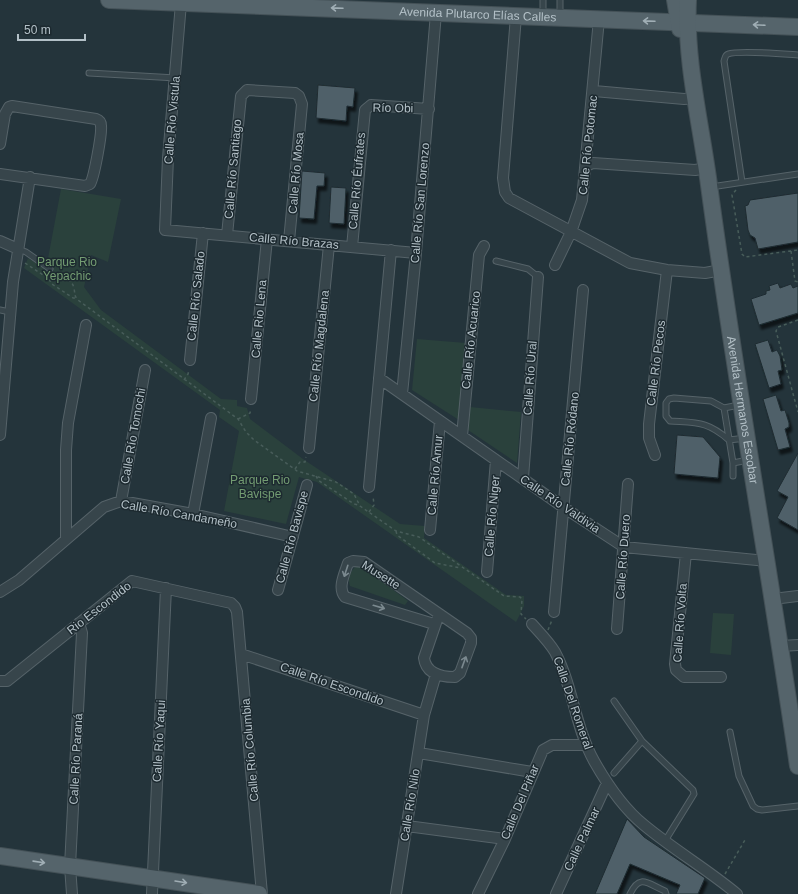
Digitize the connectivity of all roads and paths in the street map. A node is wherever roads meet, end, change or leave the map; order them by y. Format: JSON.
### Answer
{"nodes":[{"id":1,"x":109,"y":0,"type":"edge"},
{"id":2,"x":543,"y":0,"type":"edge"},
{"id":3,"x":560,"y":0,"type":"edge"},
{"id":4,"x":675,"y":0,"type":"edge"},
{"id":5,"x":688,"y":0,"type":"edge"},
{"id":6,"x":181,"y":3,"type":"junction"},
{"id":7,"x":436,"y":12,"type":"junction"},
{"id":8,"x":516,"y":16,"type":"junction"},
{"id":9,"x":543,"y":17,"type":"junction"},
{"id":10,"x":560,"y":17,"type":"junction"},
{"id":11,"x":599,"y":19,"type":"junction"},
{"id":12,"x":683,"y":22,"type":"junction"},
{"id":13,"x":798,"y":27,"type":"edge"},
{"id":14,"x":798,"y":55,"type":"edge"},
{"id":15,"x":89,"y":73,"type":"dead end"},
{"id":16,"x":176,"y":78,"type":"junction"},
{"id":17,"x":594,"y":91,"type":"junction"},
{"id":18,"x":697,"y":98,"type":"junction"},
{"id":19,"x":239,"y":102,"type":"joint"},
{"id":20,"x":429,"y":108,"type":"junction"},
{"id":21,"x":363,"y":116,"type":"joint"},
{"id":22,"x":0,"y":144,"type":"edge"},
{"id":23,"x":586,"y":166,"type":"junction"},
{"id":24,"x":707,"y":168,"type":"junction"},
{"id":25,"x":0,"y":174,"type":"edge"},
{"id":26,"x":798,"y":174,"type":"edge"},
{"id":27,"x":30,"y":177,"type":"junction"},
{"id":28,"x":742,"y":182,"type":"junction"},
{"id":29,"x":710,"y":187,"type":"junction"},
{"id":30,"x":732,"y":195,"type":"dead end"},
{"id":31,"x":172,"y":230,"type":"joint"},
{"id":32,"x":570,"y":232,"type":"junction"},
{"id":33,"x":203,"y":233,"type":"junction"},
{"id":34,"x":227,"y":235,"type":"junction"},
{"id":35,"x":267,"y":239,"type":"junction"},
{"id":36,"x":0,"y":241,"type":"edge"},
{"id":37,"x":290,"y":241,"type":"junction"},
{"id":38,"x":328,"y":245,"type":"junction"},
{"id":39,"x":484,"y":246,"type":"dead end"},
{"id":40,"x":352,"y":247,"type":"junction"},
{"id":41,"x":391,"y":250,"type":"junction"},
{"id":42,"x":798,"y":250,"type":"edge"},
{"id":43,"x":791,"y":251,"type":"junction"},
{"id":44,"x":416,"y":253,"type":"junction"},
{"id":45,"x":17,"y":254,"type":"junction"},
{"id":46,"x":496,"y":261,"type":"dead end"},
{"id":47,"x":555,"y":265,"type":"dead end"},
{"id":48,"x":50,"y":269,"type":"dead end"},
{"id":49,"x":667,"y":270,"type":"junction"},
{"id":50,"x":720,"y":270,"type":"junction"},
{"id":51,"x":538,"y":277,"type":"joint"},
{"id":52,"x":49,"y":279,"type":"junction"},
{"id":53,"x":798,"y":282,"type":"edge"},
{"id":54,"x":583,"y":290,"type":"dead end"},
{"id":55,"x":76,"y":298,"type":"junction"},
{"id":56,"x":5,"y":311,"type":"edge"},
{"id":57,"x":798,"y":320,"type":"edge"},
{"id":58,"x":86,"y":325,"type":"dead end"},
{"id":59,"x":190,"y":360,"type":"joint"},
{"id":60,"x":145,"y":370,"type":"dead end"},
{"id":61,"x":379,"y":378,"type":"junction"},
{"id":62,"x":184,"y":380,"type":"junction"},
{"id":63,"x":402,"y":394,"type":"junction"},
{"id":64,"x":251,"y":399,"type":"joint"},
{"id":65,"x":797,"y":403,"type":"edge"},
{"id":66,"x":742,"y":405,"type":"junction"},
{"id":67,"x":724,"y":408,"type":"junction"},
{"id":68,"x":798,"y":412,"type":"edge"},
{"id":69,"x":211,"y":418,"type":"dead end"},
{"id":70,"x":238,"y":420,"type":"junction"},
{"id":71,"x":440,"y":421,"type":"junction"},
{"id":72,"x":0,"y":435,"type":"edge"},
{"id":73,"x":462,"y":436,"type":"junction"},
{"id":74,"x":747,"y":438,"type":"junction"},
{"id":75,"x":729,"y":440,"type":"junction"},
{"id":76,"x":309,"y":448,"type":"joint"},
{"id":77,"x":655,"y":455,"type":"dead end"},
{"id":78,"x":496,"y":460,"type":"junction"},
{"id":79,"x":751,"y":460,"type":"junction"},
{"id":80,"x":733,"y":463,"type":"junction"},
{"id":81,"x":295,"y":469,"type":"junction"},
{"id":82,"x":316,"y":476,"type":"junction"},
{"id":83,"x":733,"y":476,"type":"dead end"},
{"id":84,"x":523,"y":478,"type":"junction"},
{"id":85,"x":628,"y":484,"type":"dead end"},
{"id":86,"x":306,"y":485,"type":"dead end"},
{"id":87,"x":369,"y":487,"type":"joint"},
{"id":88,"x":121,"y":501,"type":"junction"},
{"id":89,"x":360,"y":505,"type":"junction"},
{"id":90,"x":563,"y":507,"type":"junction"},
{"id":91,"x":370,"y":512,"type":"junction"},
{"id":92,"x":193,"y":514,"type":"junction"},
{"id":93,"x":430,"y":530,"type":"dead end"},
{"id":94,"x":396,"y":531,"type":"junction"},
{"id":95,"x":293,"y":536,"type":"junction"},
{"id":96,"x":66,"y":538,"type":"junction"},
{"id":97,"x":624,"y":547,"type":"junction"},
{"id":98,"x":686,"y":553,"type":"junction"},
{"id":99,"x":767,"y":561,"type":"junction"},
{"id":100,"x":462,"y":568,"type":"junction"},
{"id":101,"x":487,"y":572,"type":"dead end"},
{"id":102,"x":166,"y":588,"type":"junction"},
{"id":103,"x":278,"y":590,"type":"dead end"},
{"id":104,"x":0,"y":592,"type":"edge"},
{"id":105,"x":798,"y":596,"type":"edge"},
{"id":106,"x":773,"y":599,"type":"junction"},
{"id":107,"x":235,"y":606,"type":"joint"},
{"id":108,"x":554,"y":612,"type":"joint"},
{"id":109,"x":437,"y":619,"type":"junction"},
{"id":110,"x":79,"y":623,"type":"junction"},
{"id":111,"x":532,"y":624,"type":"joint"},
{"id":112,"x":617,"y":629,"type":"dead end"},
{"id":113,"x":544,"y":637,"type":"junction"},
{"id":114,"x":798,"y":645,"type":"edge"},
{"id":115,"x":781,"y":646,"type":"junction"},
{"id":116,"x":241,"y":654,"type":"junction"},
{"id":117,"x":436,"y":674,"type":"junction"},
{"id":118,"x":721,"y":677,"type":"dead end"},
{"id":119,"x":0,"y":681,"type":"edge"},
{"id":120,"x":614,"y":701,"type":"dead end"},
{"id":121,"x":424,"y":716,"type":"junction"},
{"id":122,"x":730,"y":732,"type":"dead end"},
{"id":123,"x":642,"y":741,"type":"junction"},
{"id":124,"x":586,"y":745,"type":"junction"},
{"id":125,"x":419,"y":753,"type":"junction"},
{"id":126,"x":798,"y":766,"type":"edge"},
{"id":127,"x":532,"y":772,"type":"junction"},
{"id":128,"x":614,"y":773,"type":"dead end"},
{"id":129,"x":607,"y":784,"type":"junction"},
{"id":130,"x":798,"y":806,"type":"edge"},
{"id":131,"x":407,"y":826,"type":"junction"},
{"id":132,"x":505,"y":839,"type":"junction"},
{"id":133,"x":745,"y":840,"type":"dead end"},
{"id":134,"x":665,"y":841,"type":"junction"},
{"id":135,"x":0,"y":856,"type":"edge"},
{"id":136,"x":70,"y":866,"type":"junction"},
{"id":137,"x":152,"y":878,"type":"junction"},
{"id":138,"x":721,"y":880,"type":"junction"},
{"id":139,"x":72,"y":894,"type":"edge"},
{"id":140,"x":152,"y":894,"type":"edge"},
{"id":141,"x":259,"y":894,"type":"edge"},
{"id":142,"x":262,"y":894,"type":"edge"},
{"id":143,"x":396,"y":894,"type":"edge"},
{"id":144,"x":478,"y":894,"type":"edge"},
{"id":145,"x":556,"y":894,"type":"edge"},
{"id":146,"x":630,"y":894,"type":"edge"},
{"id":147,"x":666,"y":894,"type":"edge"},
{"id":148,"x":737,"y":894,"type":"edge"}],
"edges":[{"from":1,"to":6,"type":"main road","name":"Avenida Plutarco Elías Calles"},
{"from":2,"to":9,"type":"lane"},
{"from":3,"to":10,"type":"lane"},
{"from":4,"to":12,"type":"main road","name":"Avenida Hermanos Escobar"},
{"from":5,"to":12,"type":"main road","name":"Avenida Hermanos Escobar"},
{"from":7,"to":6,"type":"main road","name":"Avenida Plutarco Elías Calles","one_way":true},
{"from":6,"to":16,"type":"street","name":"Calle Río Vistula"},
{"from":7,"to":8,"type":"main road","name":"Avenida Plutarco Elías Calles"},
{"from":7,"to":20,"type":"street","name":"Calle Río San Lorenzo"},
{"from":8,"to":9,"type":"main road","name":"Avenida Plutarco Elías Calles"},
{"from":8,"to":32,"type":"street"},
{"from":9,"to":10,"type":"main road","name":"Avenida Plutarco Elías Calles"},
{"from":10,"to":11,"type":"main road","name":"Avenida Plutarco Elías Calles"},
{"from":12,"to":11,"type":"main road","name":"Avenida Plutarco Elías Calles","one_way":true},
{"from":11,"to":17,"type":"street","name":"Calle Río Potomac"},
{"from":13,"to":12,"type":"main road","name":"Avenida Plutarco Elías Calles","one_way":true},
{"from":12,"to":18,"type":"main road","name":"Avenida Hermanos Escobar"},
{"from":14,"to":28,"type":"lane"},
{"from":15,"to":16,"type":"lane"},
{"from":16,"to":31,"type":"street","name":"Calle Río Vistula"},
{"from":17,"to":18,"type":"street"},
{"from":17,"to":23,"type":"street","name":"Calle Río Potomac"},
{"from":18,"to":24,"type":"main road","name":"Avenida Hermanos Escobar"},
{"from":19,"to":34,"type":"street","name":"Calle Río Santiago"},
{"from":19,"to":37,"type":"street","name":"Calle Río Mosa"},
{"from":20,"to":21,"type":"street","name":"Río Obi"},
{"from":20,"to":44,"type":"street","name":"Calle Río San Lorenzo"},
{"from":21,"to":40,"type":"street","name":"Calle Río Éufrates"},
{"from":22,"to":27,"type":"street"},
{"from":23,"to":24,"type":"street"},
{"from":23,"to":32,"type":"street","name":"Calle Río Potomac"},
{"from":24,"to":29,"type":"main road","name":"Avenida Hermanos Escobar"},
{"from":25,"to":27,"type":"street"},
{"from":26,"to":28,"type":"lane"},
{"from":27,"to":45,"type":"street"},
{"from":28,"to":29,"type":"lane"},
{"from":29,"to":50,"type":"main road","name":"Avenida Hermanos Escobar"},
{"from":30,"to":43,"type":"path"},
{"from":31,"to":33,"type":"street","name":"Calle Río Brazas"},
{"from":32,"to":47,"type":"street","name":"Calle Río Potomac"},
{"from":32,"to":49,"type":"street"},
{"from":33,"to":34,"type":"street","name":"Calle Río Brazas"},
{"from":33,"to":59,"type":"street","name":"Calle Río Salado"},
{"from":34,"to":35,"type":"street","name":"Calle Río Brazas"},
{"from":35,"to":37,"type":"street","name":"Calle Río Brazas"},
{"from":35,"to":64,"type":"street","name":"Calle Rio Lena"},
{"from":36,"to":45,"type":"street"},
{"from":37,"to":38,"type":"street","name":"Calle Río Brazas"},
{"from":38,"to":40,"type":"street","name":"Calle Río Brazas"},
{"from":38,"to":76,"type":"street","name":"Calle Río Magdalena"},
{"from":39,"to":73,"type":"street","name":"Calle Río Acuarico"},
{"from":40,"to":41,"type":"street","name":"Calle Río Brazas"},
{"from":41,"to":44,"type":"street","name":"Calle Río Brazas"},
{"from":41,"to":61,"type":"street","name":"Calle Río San Lorenzo"},
{"from":42,"to":43,"type":"path"},
{"from":43,"to":53,"type":"path"},
{"from":44,"to":63,"type":"street","name":"Calle Río San Lorenzo"},
{"from":45,"to":48,"type":"lane"},
{"from":45,"to":52,"type":"path"},
{"from":45,"to":56,"type":"street"},
{"from":46,"to":51,"type":"lane"},
{"from":49,"to":50,"type":"street"},
{"from":49,"to":77,"type":"street","name":"Calle Río Pecos"},
{"from":50,"to":66,"type":"main road","name":"Avenida Hermanos Escobar"},
{"from":51,"to":84,"type":"street","name":"Calle Río Ural"},
{"from":52,"to":55,"type":"path"},
{"from":52,"to":55,"type":"path"},
{"from":54,"to":90,"type":"street","name":"Calle Río Ródano"},
{"from":55,"to":62,"type":"path"},
{"from":56,"to":72,"type":"street"},
{"from":57,"to":65,"type":"path"},
{"from":58,"to":96,"type":"street"},
{"from":59,"to":62,"type":"path"},
{"from":60,"to":88,"type":"street","name":"Calle Río Tomochi"},
{"from":61,"to":63,"type":"street","name":"Calle Río Valdivia"},
{"from":61,"to":87,"type":"street","name":"Calle Río San Lorenzo"},
{"from":62,"to":70,"type":"path"},
{"from":63,"to":71,"type":"street","name":"Calle Río Valdivia"},
{"from":64,"to":70,"type":"path"},
{"from":65,"to":68,"type":"path"},
{"from":66,"to":67,"type":"lane"},
{"from":66,"to":74,"type":"main road","name":"Avenida Hermanos Escobar"},
{"from":67,"to":75,"type":"lane"},
{"from":67,"to":75,"type":"lane"},
{"from":69,"to":92,"type":"street"},
{"from":70,"to":81,"type":"path"},
{"from":71,"to":73,"type":"street","name":"Calle Río Valdivia"},
{"from":71,"to":93,"type":"street","name":"Calle Río Amur"},
{"from":73,"to":78,"type":"street","name":"Calle Río Valdivia"},
{"from":74,"to":75,"type":"lane"},
{"from":74,"to":79,"type":"main road","name":"Avenida Hermanos Escobar"},
{"from":75,"to":80,"type":"lane"},
{"from":76,"to":81,"type":"path"},
{"from":78,"to":84,"type":"street","name":"Calle Río Valdivia"},
{"from":78,"to":101,"type":"street","name":"Calle Río Niger"},
{"from":79,"to":80,"type":"lane"},
{"from":79,"to":99,"type":"main road","name":"Avenida Hermanos Escobar"},
{"from":80,"to":83,"type":"lane"},
{"from":81,"to":82,"type":"path"},
{"from":82,"to":89,"type":"path"},
{"from":82,"to":89,"type":"path"},
{"from":84,"to":90,"type":"street","name":"Calle Río Valdivia"},
{"from":85,"to":97,"type":"street","name":"Calle Río Duero"},
{"from":86,"to":95,"type":"street","name":"Calle Río Bavispe"},
{"from":87,"to":91,"type":"path"},
{"from":88,"to":92,"type":"street","name":"Calle Río Candameño"},
{"from":88,"to":96,"type":"street","name":"Calle Río Candameño"},
{"from":89,"to":91,"type":"path"},
{"from":90,"to":97,"type":"street","name":"Calle Río Valdivia"},
{"from":90,"to":108,"type":"street","name":"Calle Río Ródano"},
{"from":91,"to":94,"type":"path"},
{"from":92,"to":95,"type":"street","name":"Calle Río Candameño"},
{"from":94,"to":100,"type":"path"},
{"from":94,"to":100,"type":"path"},
{"from":95,"to":103,"type":"street","name":"Calle Río Bavispe"},
{"from":96,"to":104,"type":"street","name":"Calle Río Candameño"},
{"from":97,"to":98,"type":"street","name":"Calle Río Valdivia"},
{"from":97,"to":112,"type":"street","name":"Calle Río Duero"},
{"from":98,"to":99,"type":"street","name":"Calle Río Valdivia"},
{"from":98,"to":118,"type":"street","name":"Calle Río Volta"},
{"from":99,"to":106,"type":"main road","name":"Avenida Hermanos Escobar"},
{"from":100,"to":111,"type":"path"},
{"from":102,"to":107,"type":"street","name":"Rio Escondido"},
{"from":102,"to":110,"type":"street","name":"Rio Escondido"},
{"from":102,"to":137,"type":"street","name":"Calle Río Yaqui"},
{"from":105,"to":106,"type":"street"},
{"from":106,"to":115,"type":"main road","name":"Avenida Hermanos Escobar"},
{"from":107,"to":116,"type":"street","name":"Calle Río Columbia"},
{"from":108,"to":113,"type":"path"},
{"from":109,"to":109,"type":"street","name":"Musette","one_way":true},
{"from":109,"to":117,"type":"street"},
{"from":117,"to":109,"type":"street","name":"Musette","one_way":true},
{"from":110,"to":119,"type":"street","name":"Rio Escondido"},
{"from":110,"to":136,"type":"street","name":"Calle Río Paraná"},
{"from":111,"to":113,"type":"street","name":"Calle Del Romeral"},
{"from":113,"to":124,"type":"street","name":"Calle Del Romeral"},
{"from":114,"to":115,"type":"street"},
{"from":115,"to":126,"type":"main road","name":"Avenida Hermanos Escobar"},
{"from":116,"to":121,"type":"street","name":"Calle Río Escondido"},
{"from":116,"to":142,"type":"street","name":"Calle Río Columbia"},
{"from":117,"to":121,"type":"street"},
{"from":120,"to":123,"type":"lane"},
{"from":121,"to":125,"type":"street","name":"Calle Río Nilo"},
{"from":122,"to":130,"type":"lane"},
{"from":123,"to":128,"type":"lane"},
{"from":123,"to":134,"type":"lane"},
{"from":124,"to":127,"type":"street","name":"Calle Del Piñar"},
{"from":124,"to":129,"type":"street","name":"Calle Del Romeral"},
{"from":125,"to":127,"type":"street"},
{"from":125,"to":131,"type":"street","name":"Calle Río Nilo"},
{"from":127,"to":132,"type":"street","name":"Calle Del Piñar"},
{"from":129,"to":134,"type":"street","name":"Calle Del Romeral"},
{"from":129,"to":145,"type":"street","name":"Calle Palmar"},
{"from":131,"to":132,"type":"street"},
{"from":131,"to":143,"type":"street","name":"Calle Río Nilo"},
{"from":132,"to":144,"type":"street","name":"Calle Del Piñar"},
{"from":133,"to":138,"type":"path"},
{"from":134,"to":138,"type":"street","name":"Calle Del Romeral"},
{"from":135,"to":136,"type":"main road","one_way":true},
{"from":136,"to":137,"type":"main road"},
{"from":136,"to":139,"type":"street","name":"Calle Río Paraná"},
{"from":137,"to":140,"type":"street","name":"Calle Río Yaqui"},
{"from":137,"to":141,"type":"main road","one_way":true},
{"from":138,"to":148,"type":"street","name":"Calle Del Romeral"},
{"from":146,"to":147,"type":"lane"}]}
